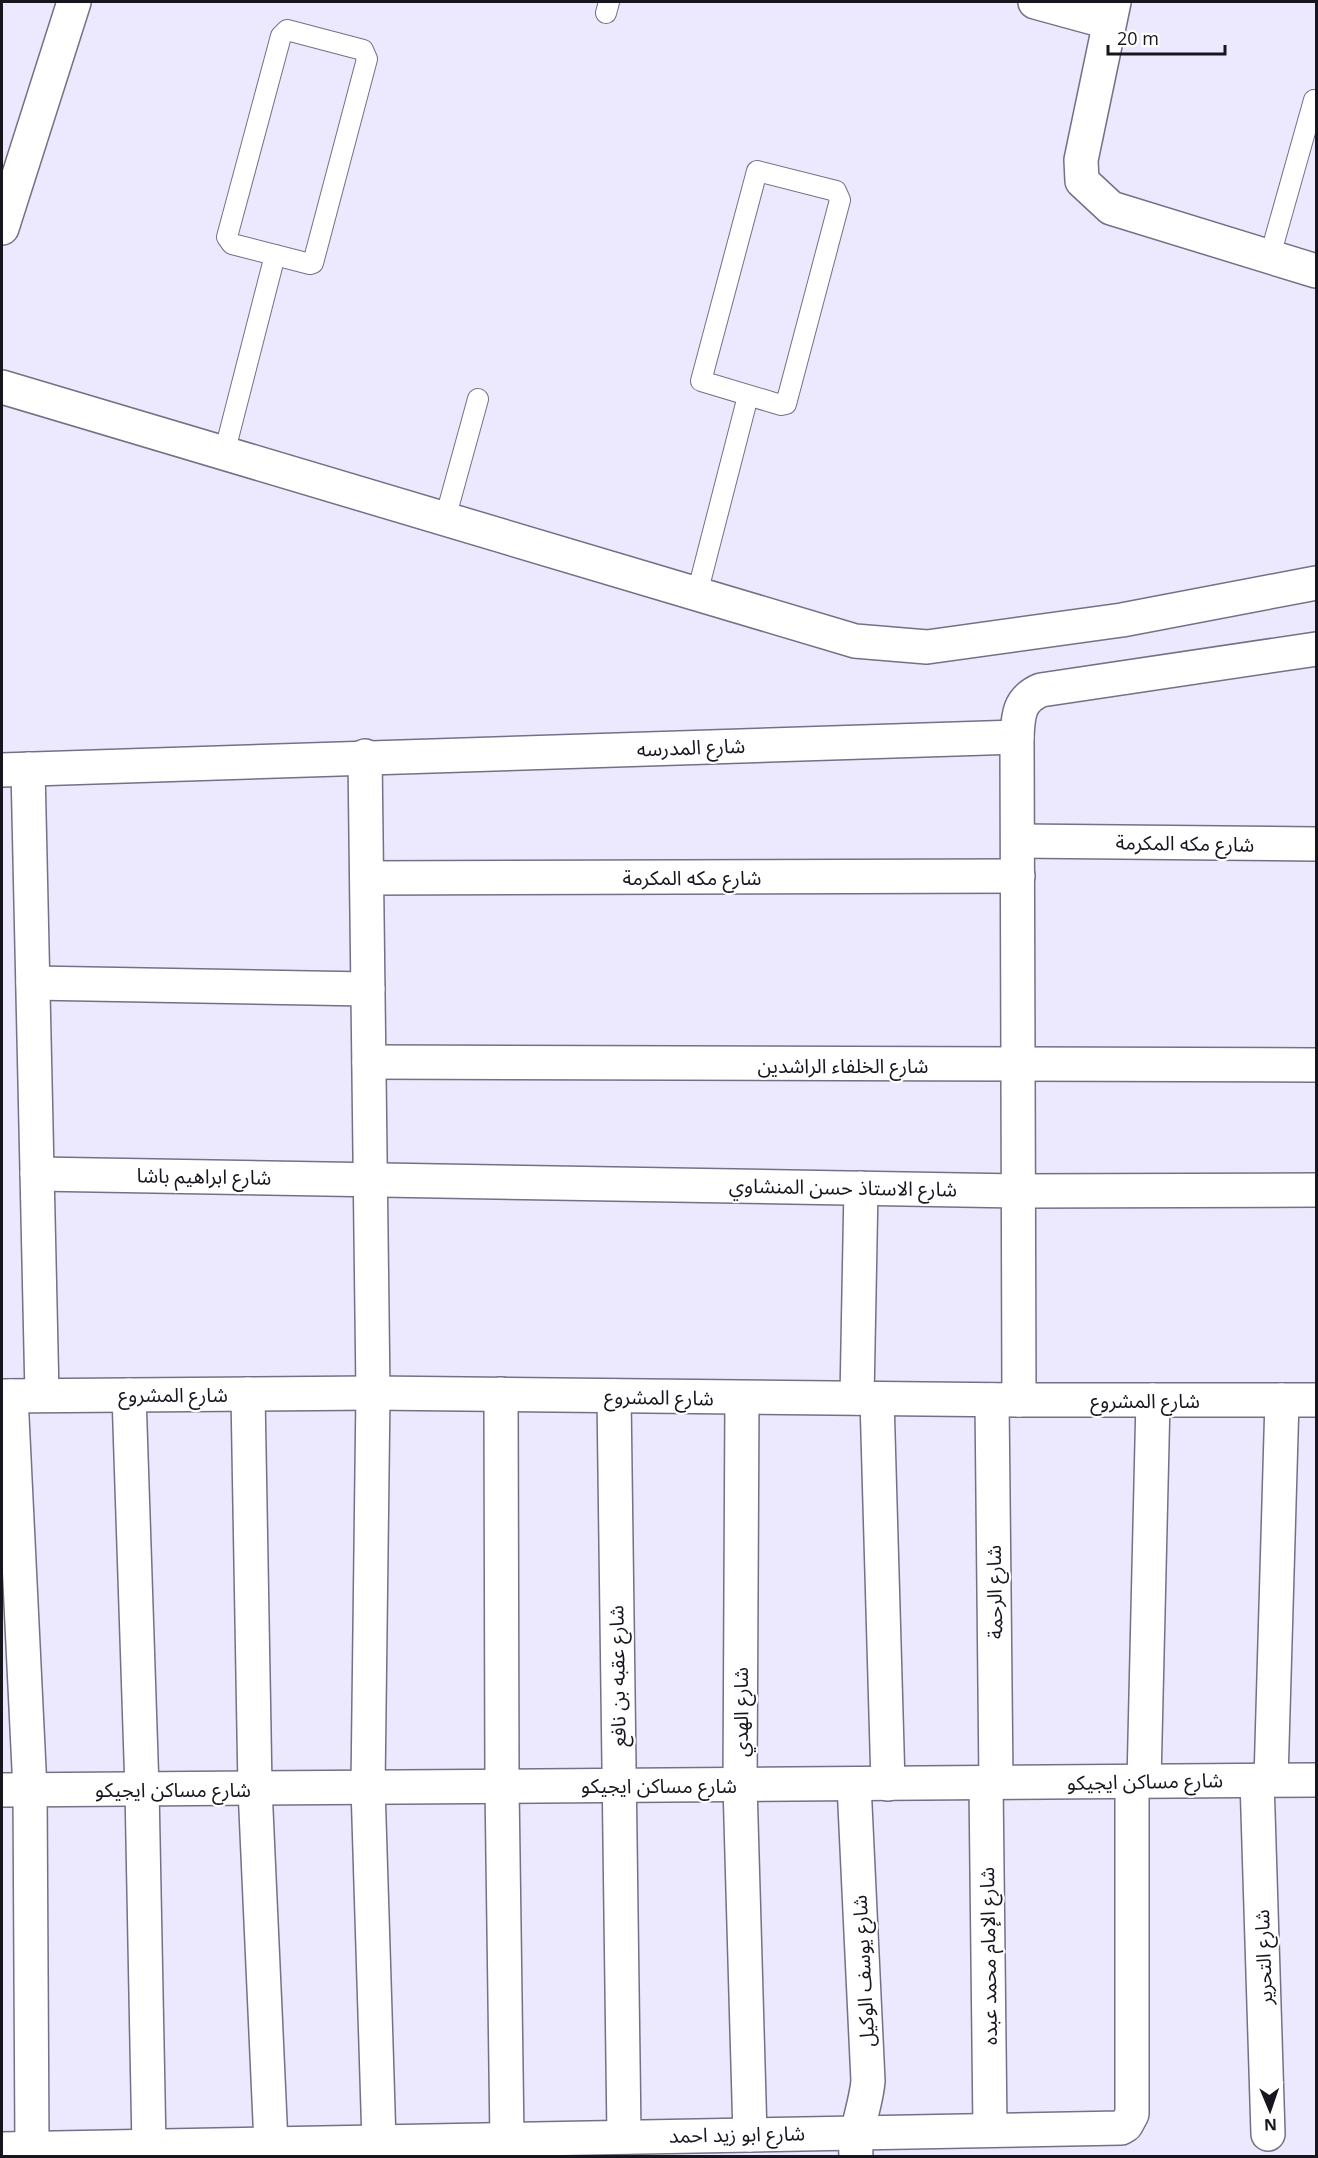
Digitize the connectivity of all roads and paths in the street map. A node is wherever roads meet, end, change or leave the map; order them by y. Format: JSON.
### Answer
{"nodes":[{"id":1,"x":74,"y":2,"type":"edge"},
{"id":2,"x":1035,"y":2,"type":"edge"},
{"id":3,"x":1111,"y":12,"type":"edge"},
{"id":4,"x":1314,"y":100,"type":"dead end"},
{"id":5,"x":2,"y":228,"type":"edge"},
{"id":6,"x":275,"y":255,"type":"junction"},
{"id":7,"x":1270,"y":256,"type":"junction"},
{"id":8,"x":1317,"y":271,"type":"edge"},
{"id":9,"x":2,"y":387,"type":"edge"},
{"id":10,"x":748,"y":396,"type":"junction"},
{"id":11,"x":478,"y":399,"type":"dead end"},
{"id":12,"x":224,"y":454,"type":"junction"},
{"id":13,"x":444,"y":519,"type":"junction"},
{"id":14,"x":1317,"y":583,"type":"edge"},
{"id":15,"x":697,"y":594,"type":"junction"},
{"id":16,"x":1317,"y":649,"type":"edge"},
{"id":17,"x":1017,"y":737,"type":"junction"},
{"id":18,"x":365,"y":756,"type":"junction"},
{"id":19,"x":15,"y":769,"type":"edge"},
{"id":20,"x":1018,"y":842,"type":"junction"},
{"id":21,"x":1317,"y":844,"type":"edge"},
{"id":22,"x":1018,"y":876,"type":"junction"},
{"id":23,"x":367,"y":878,"type":"junction"},
{"id":24,"x":33,"y":983,"type":"junction"},
{"id":25,"x":368,"y":989,"type":"junction"},
{"id":26,"x":369,"y":1062,"type":"junction"},
{"id":27,"x":1018,"y":1065,"type":"junction"},
{"id":28,"x":1317,"y":1065,"type":"edge"},
{"id":29,"x":37,"y":1174,"type":"junction"},
{"id":30,"x":370,"y":1179,"type":"junction"},
{"id":31,"x":861,"y":1188,"type":"junction"},
{"id":32,"x":1317,"y":1190,"type":"edge"},
{"id":33,"x":1019,"y":1191,"type":"junction"},
{"id":34,"x":373,"y":1393,"type":"junction"},
{"id":35,"x":248,"y":1394,"type":"junction"},
{"id":36,"x":501,"y":1394,"type":"junction"},
{"id":37,"x":18,"y":1395,"type":"edge"},
{"id":38,"x":129,"y":1395,"type":"junction"},
{"id":39,"x":614,"y":1396,"type":"junction"},
{"id":40,"x":742,"y":1398,"type":"junction"},
{"id":41,"x":867,"y":1399,"type":"junction"},
{"id":42,"x":1006,"y":1400,"type":"junction"},
{"id":43,"x":1153,"y":1400,"type":"junction"},
{"id":44,"x":1282,"y":1400,"type":"junction"},
{"id":45,"x":1317,"y":1400,"type":"edge"},
{"id":46,"x":1264,"y":1780,"type":"junction"},
{"id":47,"x":1317,"y":1780,"type":"edge"},
{"id":48,"x":1138,"y":1781,"type":"junction"},
{"id":49,"x":991,"y":1783,"type":"junction"},
{"id":50,"x":854,"y":1784,"type":"junction"},
{"id":51,"x":888,"y":1784,"type":"junction"},
{"id":52,"x":740,"y":1785,"type":"junction"},
{"id":53,"x":502,"y":1786,"type":"junction"},
{"id":54,"x":619,"y":1786,"type":"junction"},
{"id":55,"x":368,"y":1787,"type":"junction"},
{"id":56,"x":255,"y":1788,"type":"junction"},
{"id":57,"x":142,"y":1789,"type":"junction"},
{"id":58,"x":16,"y":1790,"type":"edge"},
{"id":59,"x":990,"y":2130,"type":"junction"},
{"id":60,"x":1268,"y":2134,"type":"dead end"},
{"id":61,"x":624,"y":2135,"type":"junction"},
{"id":62,"x":750,"y":2135,"type":"junction"},
{"id":63,"x":507,"y":2140,"type":"junction"},
{"id":64,"x":380,"y":2142,"type":"junction"},
{"id":65,"x":271,"y":2144,"type":"junction"},
{"id":66,"x":856,"y":2144,"type":"edge"},
{"id":67,"x":149,"y":2147,"type":"junction"},
{"id":68,"x":17,"y":2149,"type":"edge"}],
"edges":[{"from":1,"to":5,"type":"street"},
{"from":2,"to":3,"type":"street"},
{"from":3,"to":7,"type":"street"},
{"from":4,"to":7,"type":"lane"},
{"from":6,"to":6,"type":"lane"},
{"from":6,"to":12,"type":"lane"},
{"from":7,"to":8,"type":"street"},
{"from":9,"to":12,"type":"street"},
{"from":10,"to":10,"type":"lane"},
{"from":10,"to":15,"type":"lane"},
{"from":11,"to":13,"type":"lane"},
{"from":12,"to":13,"type":"street"},
{"from":13,"to":15,"type":"street"},
{"from":14,"to":15,"type":"street"},
{"from":16,"to":17,"type":"street","name":"شارع الرحمة"},
{"from":17,"to":18,"type":"street","name":"شارع المدرسه"},
{"from":17,"to":20,"type":"street","name":"شارع الرحمة"},
{"from":18,"to":19,"type":"street","name":"شارع المدرسه"},
{"from":18,"to":23,"type":"street"},
{"from":19,"to":24,"type":"street"},
{"from":20,"to":21,"type":"street","name":"شارع مكه المكرمة"},
{"from":20,"to":22,"type":"street","name":"شارع الرحمة"},
{"from":22,"to":23,"type":"street","name":"شارع مكه المكرمة"},
{"from":22,"to":27,"type":"street","name":"شارع الرحمة"},
{"from":23,"to":25,"type":"street"},
{"from":24,"to":25,"type":"street"},
{"from":24,"to":29,"type":"street"},
{"from":25,"to":26,"type":"street"},
{"from":26,"to":27,"type":"street","name":"شارع الخلفاء الراشدين"},
{"from":26,"to":30,"type":"street"},
{"from":27,"to":28,"type":"street","name":"شارع الخلفاء الراشدين"},
{"from":27,"to":33,"type":"street","name":"شارع الرحمة"},
{"from":29,"to":30,"type":"street","name":"شارع ابراهيم باشا"},
{"from":29,"to":37,"type":"street"},
{"from":30,"to":31,"type":"street","name":"شارع الاستاذ حسن المنشاوي"},
{"from":30,"to":34,"type":"street"},
{"from":31,"to":33,"type":"street","name":"شارع الاستاذ حسن المنشاوي"},
{"from":31,"to":41,"type":"street"},
{"from":32,"to":33,"type":"street","name":"شارع الاستاذ حسن المنشاوي"},
{"from":33,"to":42,"type":"street","name":"شارع الرحمة"},
{"from":34,"to":35,"type":"street","name":"شارع المشروع"},
{"from":34,"to":36,"type":"street","name":"شارع المشروع"},
{"from":34,"to":55,"type":"street"},
{"from":35,"to":38,"type":"street","name":"شارع المشروع"},
{"from":35,"to":56,"type":"street"},
{"from":36,"to":39,"type":"street","name":"شارع المشروع"},
{"from":36,"to":53,"type":"street"},
{"from":37,"to":38,"type":"street","name":"شارع المشروع"},
{"from":37,"to":58,"type":"street"},
{"from":38,"to":57,"type":"street"},
{"from":39,"to":40,"type":"street","name":"شارع المشروع"},
{"from":39,"to":54,"type":"street","name":"شارع عقبه بن نافع"},
{"from":40,"to":41,"type":"street","name":"شارع المشروع"},
{"from":40,"to":52,"type":"street","name":"شارع الهدي"},
{"from":41,"to":42,"type":"street","name":"شارع المشروع"},
{"from":41,"to":51,"type":"street"},
{"from":42,"to":43,"type":"street","name":"شارع المشروع"},
{"from":42,"to":49,"type":"street","name":"شارع الرحمة"},
{"from":43,"to":44,"type":"street","name":"شارع المشروع"},
{"from":43,"to":48,"type":"street","name":"شارع ابو زيد احمد"},
{"from":44,"to":45,"type":"street","name":"شارع المشروع"},
{"from":44,"to":46,"type":"street","name":"شارع التحرير"},
{"from":46,"to":47,"type":"street","name":"شارع مساكن ايجيكو"},
{"from":46,"to":48,"type":"street","name":"شارع مساكن ايجيكو"},
{"from":46,"to":60,"type":"street","name":"شارع التحرير"},
{"from":48,"to":49,"type":"street","name":"شارع مساكن ايجيكو"},
{"from":48,"to":59,"type":"street","name":"شارع ابو زيد احمد"},
{"from":49,"to":51,"type":"street","name":"شارع مساكن ايجيكو"},
{"from":49,"to":59,"type":"street","name":"شارع الإمام محمد عبده"},
{"from":50,"to":51,"type":"street","name":"شارع مساكن ايجيكو"},
{"from":50,"to":52,"type":"street","name":"شارع مساكن ايجيكو"},
{"from":50,"to":66,"type":"street","name":"شارع يوسف الوكيل"},
{"from":52,"to":54,"type":"street","name":"شارع مساكن ايجيكو"},
{"from":52,"to":62,"type":"street","name":"شارع الهدي"},
{"from":53,"to":54,"type":"street","name":"شارع مساكن ايجيكو"},
{"from":53,"to":55,"type":"street","name":"شارع مساكن ايجيكو"},
{"from":53,"to":63,"type":"street"},
{"from":54,"to":61,"type":"street","name":"شارع عقبه بن نافع"},
{"from":55,"to":56,"type":"street","name":"شارع مساكن ايجيكو"},
{"from":55,"to":64,"type":"street"},
{"from":56,"to":57,"type":"street","name":"شارع مساكن ايجيكو"},
{"from":56,"to":65,"type":"street"},
{"from":57,"to":58,"type":"street","name":"شارع مساكن ايجيكو"},
{"from":57,"to":67,"type":"street"},
{"from":58,"to":68,"type":"street"},
{"from":59,"to":66,"type":"street","name":"شارع ابو زيد احمد"},
{"from":61,"to":62,"type":"street","name":"شارع ابو زيد احمد"},
{"from":61,"to":63,"type":"street","name":"شارع ابو زيد احمد"},
{"from":62,"to":66,"type":"street","name":"شارع ابو زيد احمد"},
{"from":63,"to":64,"type":"street","name":"شارع ابو زيد احمد"},
{"from":64,"to":65,"type":"street","name":"شارع ابو زيد احمد"},
{"from":65,"to":67,"type":"street","name":"شارع ابو زيد احمد"},
{"from":67,"to":68,"type":"street","name":"شارع ابو زيد احمد"}]}
